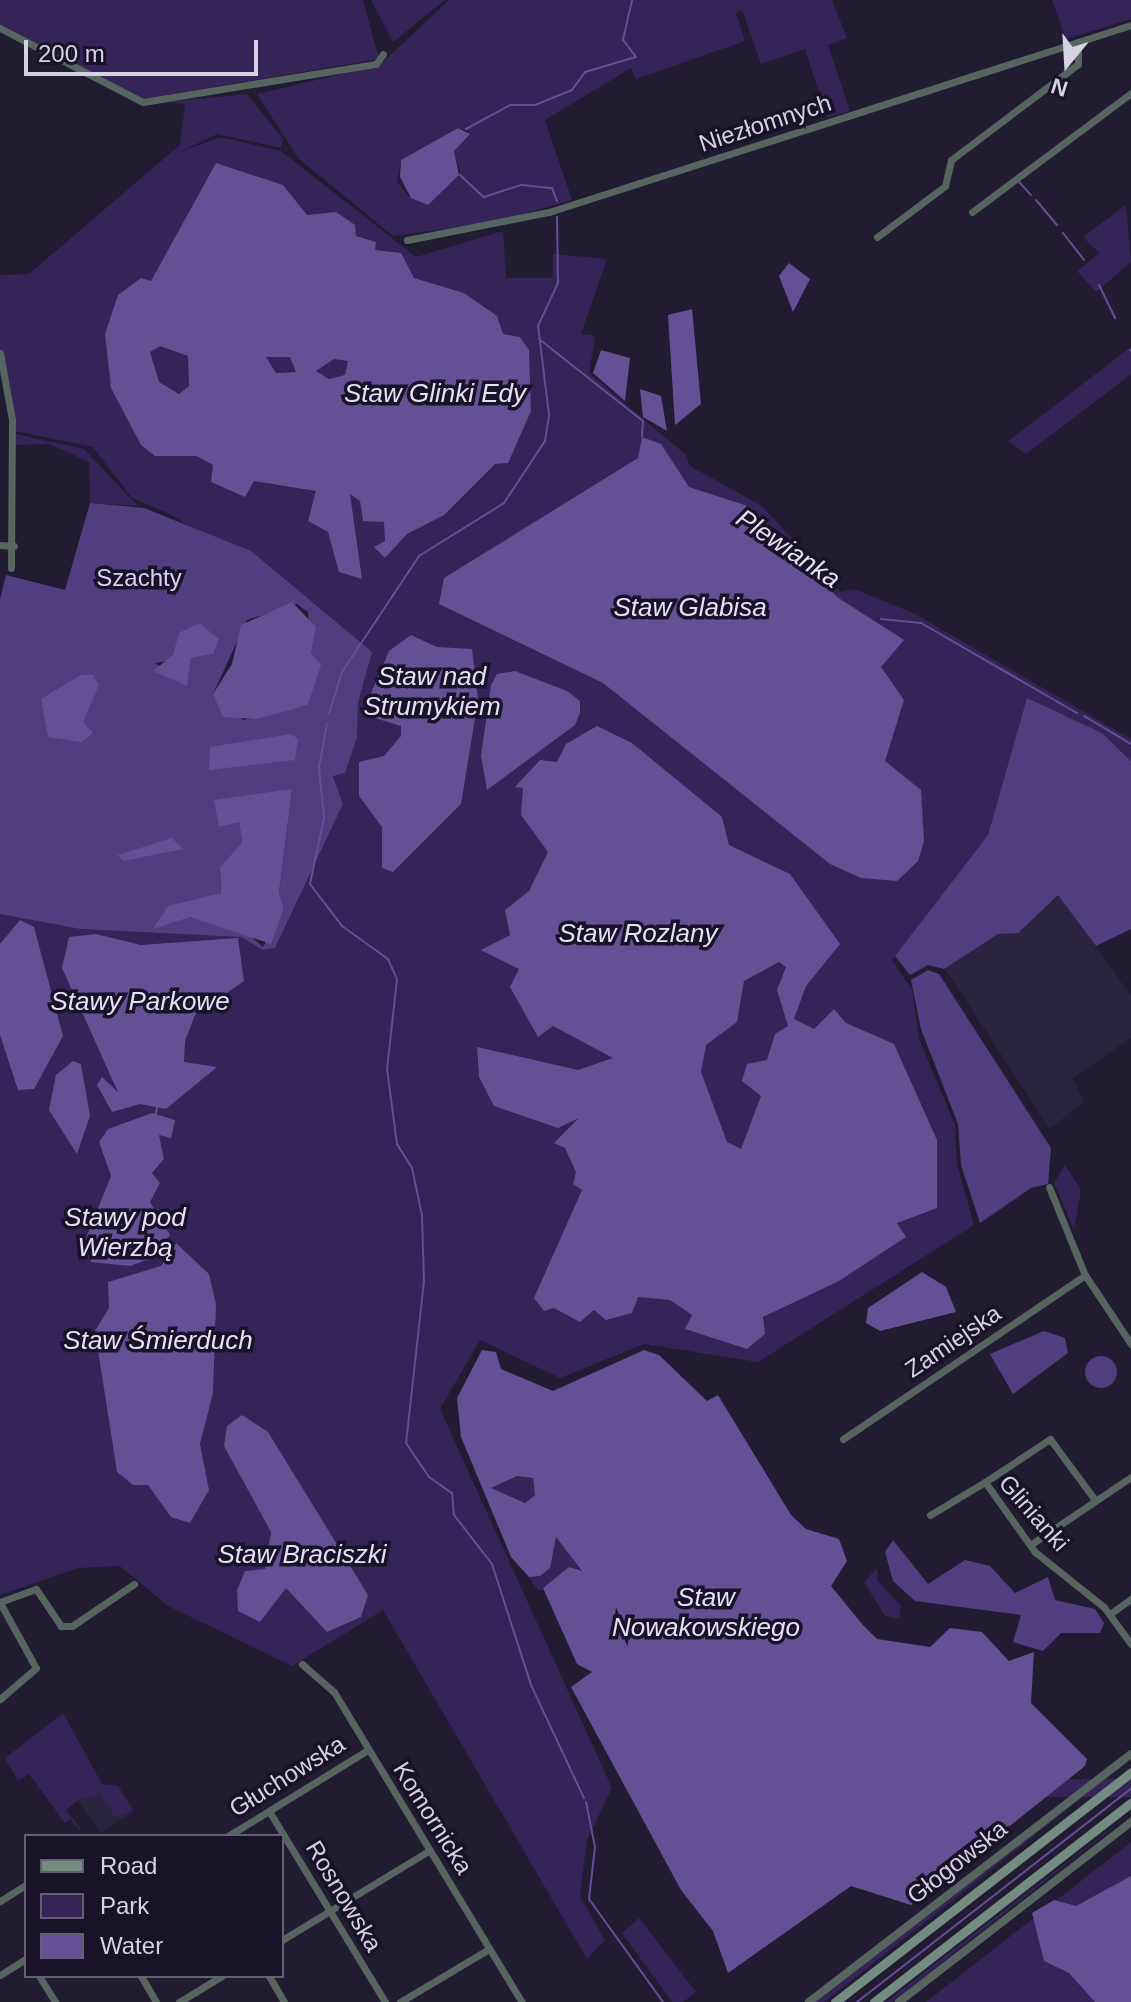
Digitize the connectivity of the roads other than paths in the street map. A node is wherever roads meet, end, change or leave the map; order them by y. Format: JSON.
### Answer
{"nodes":[{"id":1,"x":1131,"y":25,"type":"edge"},
{"id":2,"x":0,"y":28,"type":"edge"},
{"id":3,"x":1078,"y":42,"type":"junction"},
{"id":4,"x":383,"y":54,"type":"dead end"},
{"id":5,"x":1131,"y":93,"type":"edge"},
{"id":6,"x":972,"y":212,"type":"dead end"},
{"id":7,"x":877,"y":237,"type":"dead end"},
{"id":8,"x":407,"y":240,"type":"dead end"},
{"id":9,"x":0,"y":353,"type":"edge"},
{"id":10,"x":0,"y":432,"type":"edge"},
{"id":11,"x":12,"y":432,"type":"junction"},
{"id":12,"x":0,"y":545,"type":"edge"},
{"id":13,"x":14,"y":546,"type":"junction"},
{"id":14,"x":11,"y":568,"type":"dead end"},
{"id":15,"x":1049,"y":1187,"type":"dead end"},
{"id":16,"x":1085,"y":1275,"type":"junction"},
{"id":17,"x":1131,"y":1344,"type":"edge"},
{"id":18,"x":843,"y":1439,"type":"dead end"},
{"id":19,"x":1131,"y":1477,"type":"edge"},
{"id":20,"x":985,"y":1482,"type":"junction"},
{"id":21,"x":1095,"y":1500,"type":"junction"},
{"id":22,"x":930,"y":1515,"type":"dead end"},
{"id":23,"x":1030,"y":1545,"type":"junction"},
{"id":24,"x":134,"y":1584,"type":"dead end"},
{"id":25,"x":1131,"y":1599,"type":"edge"},
{"id":26,"x":0,"y":1602,"type":"edge"},
{"id":27,"x":1110,"y":1614,"type":"junction"},
{"id":28,"x":1131,"y":1644,"type":"edge"},
{"id":29,"x":302,"y":1664,"type":"dead end"},
{"id":30,"x":0,"y":1699,"type":"edge"},
{"id":31,"x":368,"y":1750,"type":"junction"},
{"id":32,"x":1131,"y":1754,"type":"edge"},
{"id":33,"x":1131,"y":1772,"type":"edge"},
{"id":34,"x":1131,"y":1803,"type":"edge"},
{"id":35,"x":269,"y":1811,"type":"junction"},
{"id":36,"x":1131,"y":1822,"type":"edge"},
{"id":37,"x":231,"y":1834,"type":"edge"},
{"id":38,"x":282,"y":1834,"type":"edge"},
{"id":39,"x":284,"y":1837,"type":"edge"},
{"id":40,"x":430,"y":1850,"type":"junction"},
{"id":41,"x":24,"y":1886,"type":"edge"},
{"id":42,"x":0,"y":1901,"type":"edge"},
{"id":43,"x":328,"y":1912,"type":"junction"},
{"id":44,"x":284,"y":1939,"type":"edge"},
{"id":45,"x":489,"y":1949,"type":"junction"},
{"id":46,"x":24,"y":1960,"type":"edge"},
{"id":47,"x":0,"y":1975,"type":"edge"},
{"id":48,"x":40,"y":1978,"type":"edge"},
{"id":49,"x":142,"y":1978,"type":"edge"},
{"id":50,"x":219,"y":1978,"type":"edge"},
{"id":51,"x":270,"y":1978,"type":"edge"},
{"id":52,"x":185,"y":2000,"type":"edge"},
{"id":53,"x":55,"y":2002,"type":"edge"},
{"id":54,"x":156,"y":2002,"type":"edge"},
{"id":55,"x":284,"y":2002,"type":"edge"},
{"id":56,"x":385,"y":2002,"type":"edge"},
{"id":57,"x":400,"y":2002,"type":"edge"},
{"id":58,"x":522,"y":2002,"type":"edge"},
{"id":59,"x":809,"y":2002,"type":"edge"},
{"id":60,"x":835,"y":2002,"type":"edge"},
{"id":61,"x":874,"y":2002,"type":"edge"},
{"id":62,"x":899,"y":2002,"type":"edge"}],
"edges":[{"from":1,"to":3,"type":"street","name":"Niezłomnych"},
{"from":2,"to":4,"type":"street"},
{"from":3,"to":7,"type":"street"},
{"from":3,"to":8,"type":"street","name":"Niezłomnych"},
{"from":5,"to":6,"type":"street"},
{"from":9,"to":11,"type":"street"},
{"from":10,"to":11,"type":"street"},
{"from":11,"to":13,"type":"street"},
{"from":12,"to":13,"type":"street"},
{"from":13,"to":14,"type":"street"},
{"from":15,"to":16,"type":"street"},
{"from":16,"to":17,"type":"street"},
{"from":16,"to":18,"type":"street","name":"Zamiejska"},
{"from":19,"to":21,"type":"street"},
{"from":20,"to":21,"type":"street"},
{"from":20,"to":22,"type":"street","name":"Glinianki"},
{"from":20,"to":23,"type":"street","name":"Glinianki"},
{"from":21,"to":23,"type":"street"},
{"from":23,"to":27,"type":"street","name":"Glinianki"},
{"from":24,"to":26,"type":"street"},
{"from":25,"to":27,"type":"street"},
{"from":26,"to":30,"type":"street"},
{"from":27,"to":28,"type":"street","name":"Glinianki"},
{"from":29,"to":31,"type":"street","name":"Komornicka"},
{"from":31,"to":35,"type":"street","name":"Głuchowska"},
{"from":31,"to":40,"type":"street","name":"Komornicka"},
{"from":32,"to":59,"type":"street","name":"Głogowska"},
{"from":33,"to":60,"type":"main road","name":"Głogowska"},
{"from":34,"to":61,"type":"main road"},
{"from":35,"to":37,"type":"street","name":"Głuchowska"},
{"from":35,"to":38,"type":"street","name":"Rosnowska"},
{"from":36,"to":62,"type":"street"},
{"from":39,"to":43,"type":"street","name":"Rosnowska"},
{"from":40,"to":43,"type":"street"},
{"from":40,"to":45,"type":"street","name":"Komornicka"},
{"from":41,"to":42,"type":"street"},
{"from":43,"to":44,"type":"street"},
{"from":43,"to":56,"type":"street","name":"Rosnowska"},
{"from":45,"to":57,"type":"street"},
{"from":45,"to":58,"type":"street","name":"Komornicka"},
{"from":46,"to":47,"type":"street"},
{"from":48,"to":53,"type":"street"},
{"from":49,"to":54,"type":"street"},
{"from":50,"to":52,"type":"street"},
{"from":51,"to":55,"type":"street"}]}
